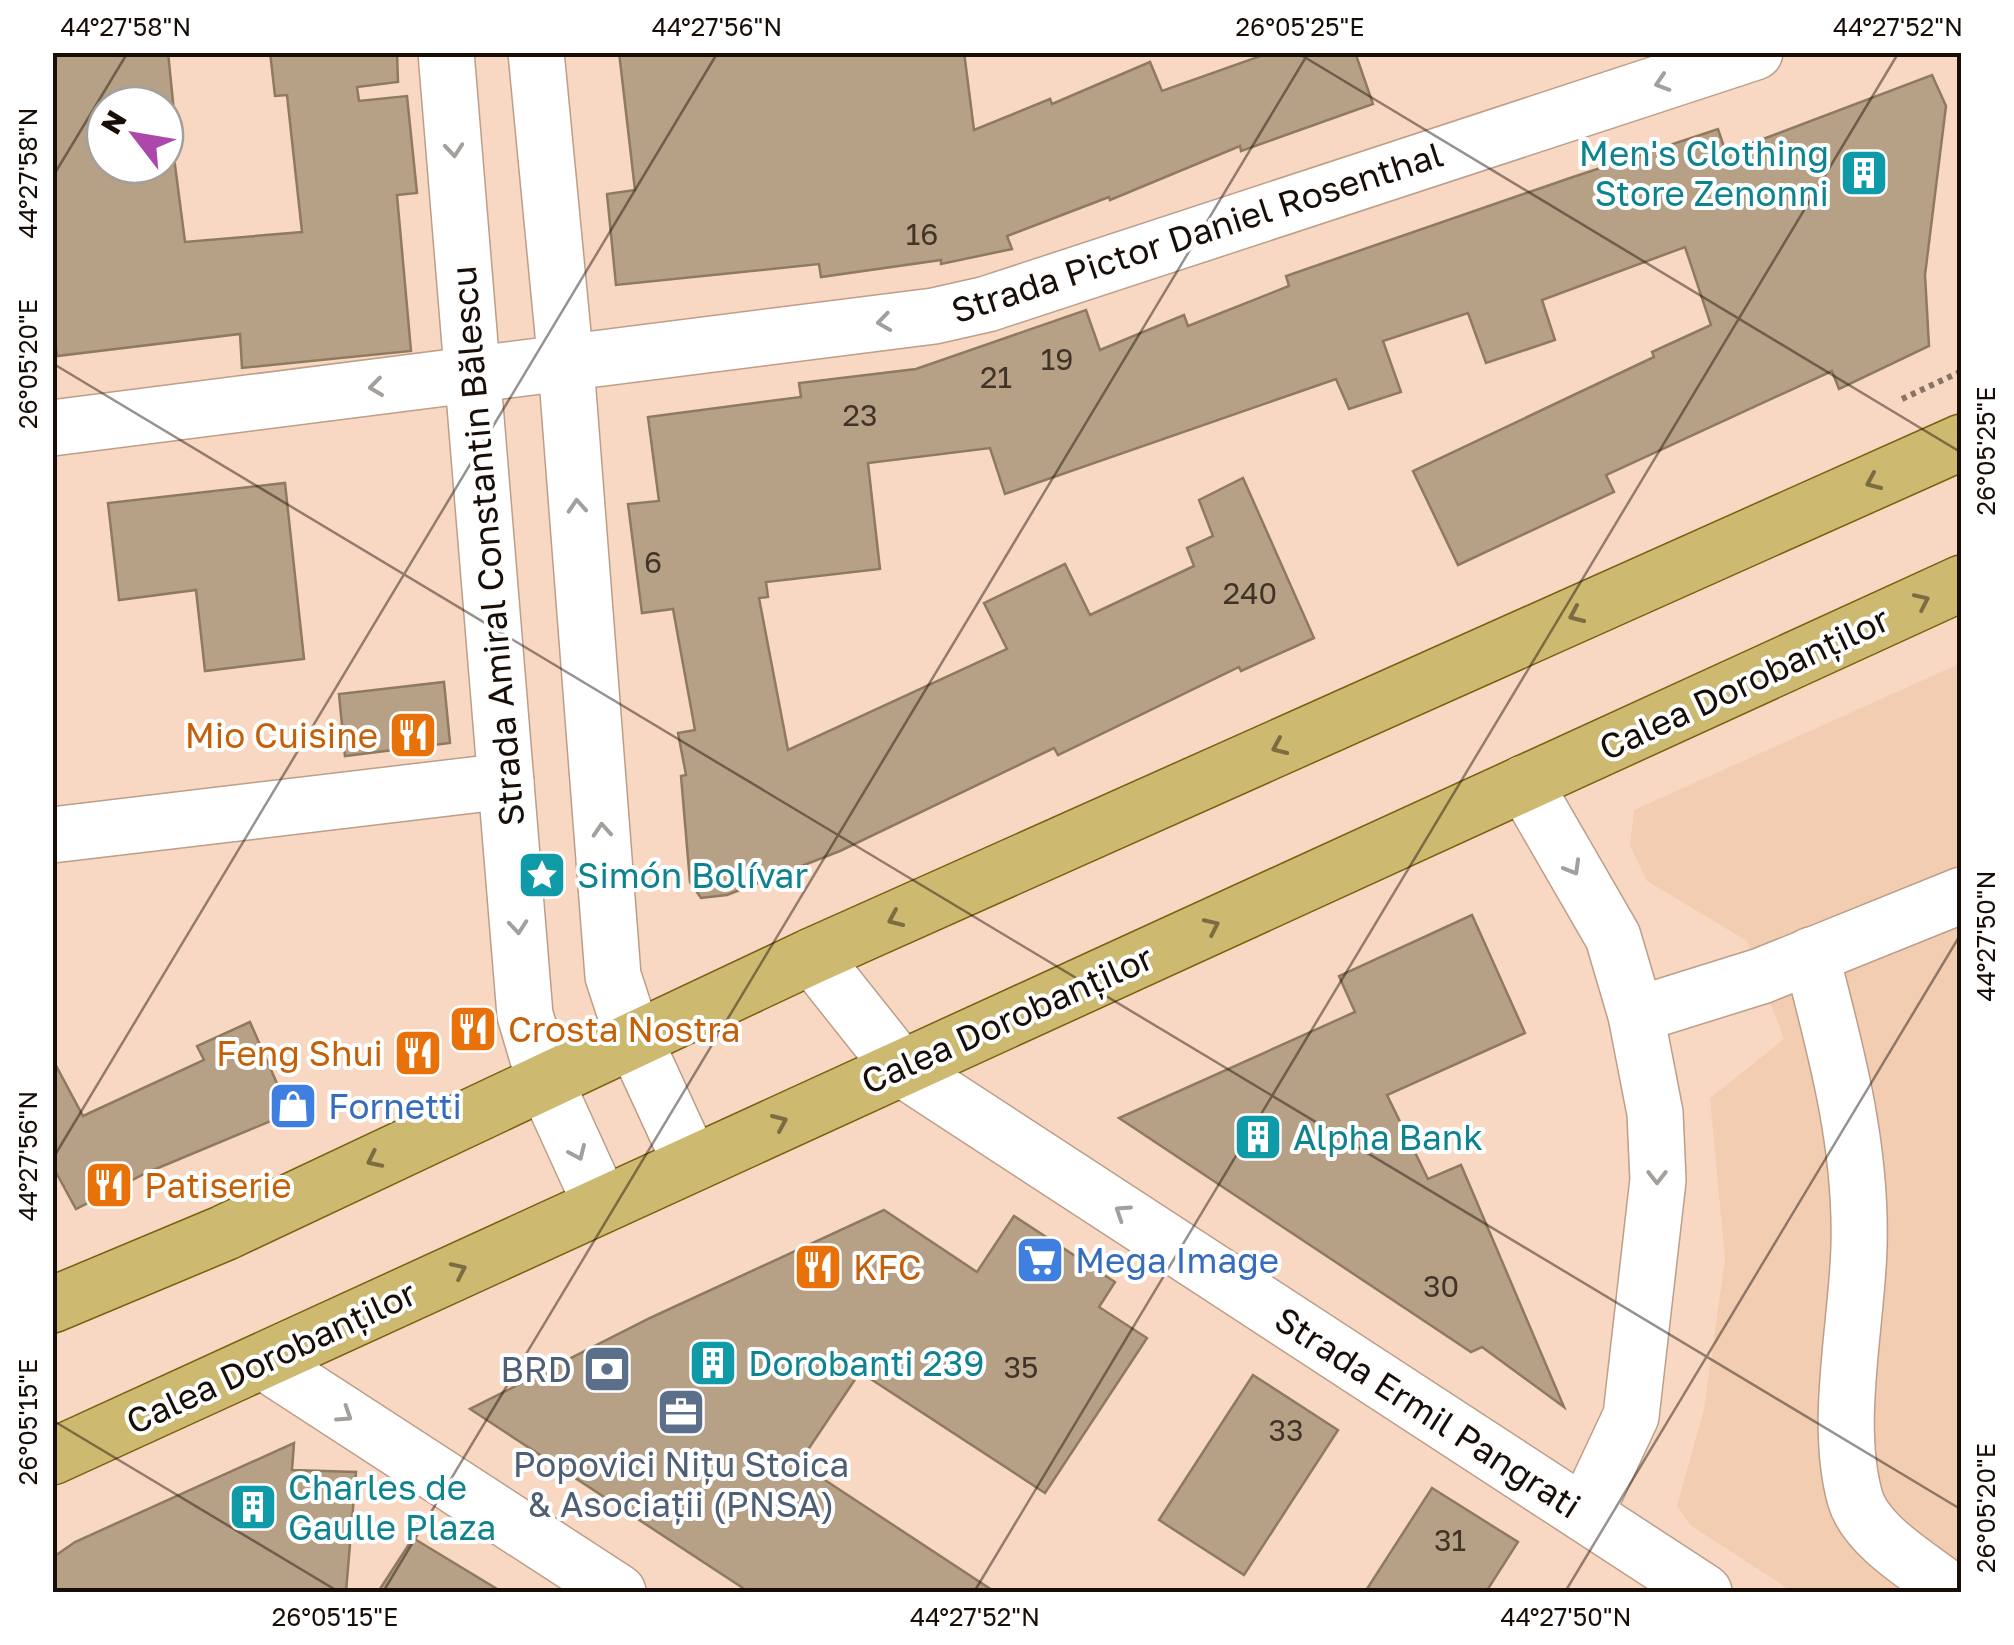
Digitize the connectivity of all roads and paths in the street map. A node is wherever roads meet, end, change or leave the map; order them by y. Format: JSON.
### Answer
{"nodes":[{"id":1,"x":446,"y":52,"type":"edge"},
{"id":2,"x":536,"y":52,"type":"edge"},
{"id":3,"x":1755,"y":52,"type":"edge"},
{"id":4,"x":566,"y":365,"type":"junction"},
{"id":5,"x":1962,"y":372,"type":"edge"},
{"id":6,"x":472,"y":374,"type":"junction"},
{"id":7,"x":1902,"y":398,"type":"dead end"},
{"id":8,"x":52,"y":428,"type":"edge"},
{"id":9,"x":1962,"y":442,"type":"edge"},
{"id":10,"x":1962,"y":583,"type":"edge"},
{"id":11,"x":506,"y":782,"type":"junction"},
{"id":12,"x":1524,"y":784,"type":"junction"},
{"id":13,"x":52,"y":836,"type":"edge"},
{"id":14,"x":1962,"y":895,"type":"edge"},
{"id":15,"x":1810,"y":955,"type":"junction"},
{"id":16,"x":812,"y":956,"type":"junction"},
{"id":17,"x":1636,"y":1015,"type":"junction"},
{"id":18,"x":633,"y":1037,"type":"junction"},
{"id":19,"x":900,"y":1068,"type":"junction"},
{"id":20,"x":544,"y":1079,"type":"junction"},
{"id":21,"x":691,"y":1162,"type":"junction"},
{"id":22,"x":601,"y":1204,"type":"junction"},
{"id":23,"x":52,"y":1305,"type":"edge"},
{"id":24,"x":264,"y":1362,"type":"junction"},
{"id":25,"x":52,"y":1457,"type":"edge"},
{"id":26,"x":1585,"y":1514,"type":"junction"},
{"id":27,"x":618,"y":1592,"type":"edge"},
{"id":28,"x":1704,"y":1592,"type":"edge"},
{"id":29,"x":1952,"y":1592,"type":"edge"}],
"edges":[{"from":1,"to":6,"type":"street","name":"Strada Amiral Constantin Bălescu","one_way":true},
{"from":2,"to":4,"type":"street"},
{"from":3,"to":4,"type":"street","name":"Strada Pictor Daniel Rosenthal","one_way":true},
{"from":4,"to":6,"type":"street","name":"Strada Pictor Daniel Rosenthal"},
{"from":18,"to":4,"type":"street","one_way":true},
{"from":5,"to":7,"type":"path"},
{"from":6,"to":8,"type":"street","one_way":true},
{"from":6,"to":11,"type":"street","name":"Strada Amiral Constantin Bălescu"},
{"from":9,"to":16,"type":"main road","one_way":true},
{"from":12,"to":10,"type":"main road","name":"Calea Dorobanților","one_way":true},
{"from":11,"to":13,"type":"street"},
{"from":11,"to":20,"type":"street","name":"Strada Amiral Constantin Bălescu","one_way":true},
{"from":12,"to":17,"type":"street","one_way":true},
{"from":19,"to":12,"type":"main road","name":"Calea Dorobanților","one_way":true},
{"from":14,"to":15,"type":"street"},
{"from":15,"to":17,"type":"street"},
{"from":15,"to":29,"type":"street"},
{"from":16,"to":18,"type":"main road"},
{"from":16,"to":19,"type":"street","name":"Strada Ermil Pangrati"},
{"from":17,"to":26,"type":"street","one_way":true},
{"from":18,"to":20,"type":"main road"},
{"from":18,"to":21,"type":"street"},
{"from":21,"to":19,"type":"main road","name":"Calea Dorobanților","one_way":true},
{"from":26,"to":19,"type":"street","name":"Strada Ermil Pangrati","one_way":true},
{"from":20,"to":22,"type":"street","name":"Strada Amiral Constantin Bălescu","one_way":true},
{"from":20,"to":23,"type":"main road","one_way":true},
{"from":21,"to":22,"type":"main road","name":"Calea Dorobanților"},
{"from":24,"to":22,"type":"main road","name":"Calea Dorobanților","one_way":true},
{"from":24,"to":25,"type":"main road","name":"Calea Dorobanților"},
{"from":24,"to":27,"type":"street","one_way":true},
{"from":26,"to":28,"type":"street","name":"Strada Ermil Pangrati"}]}
